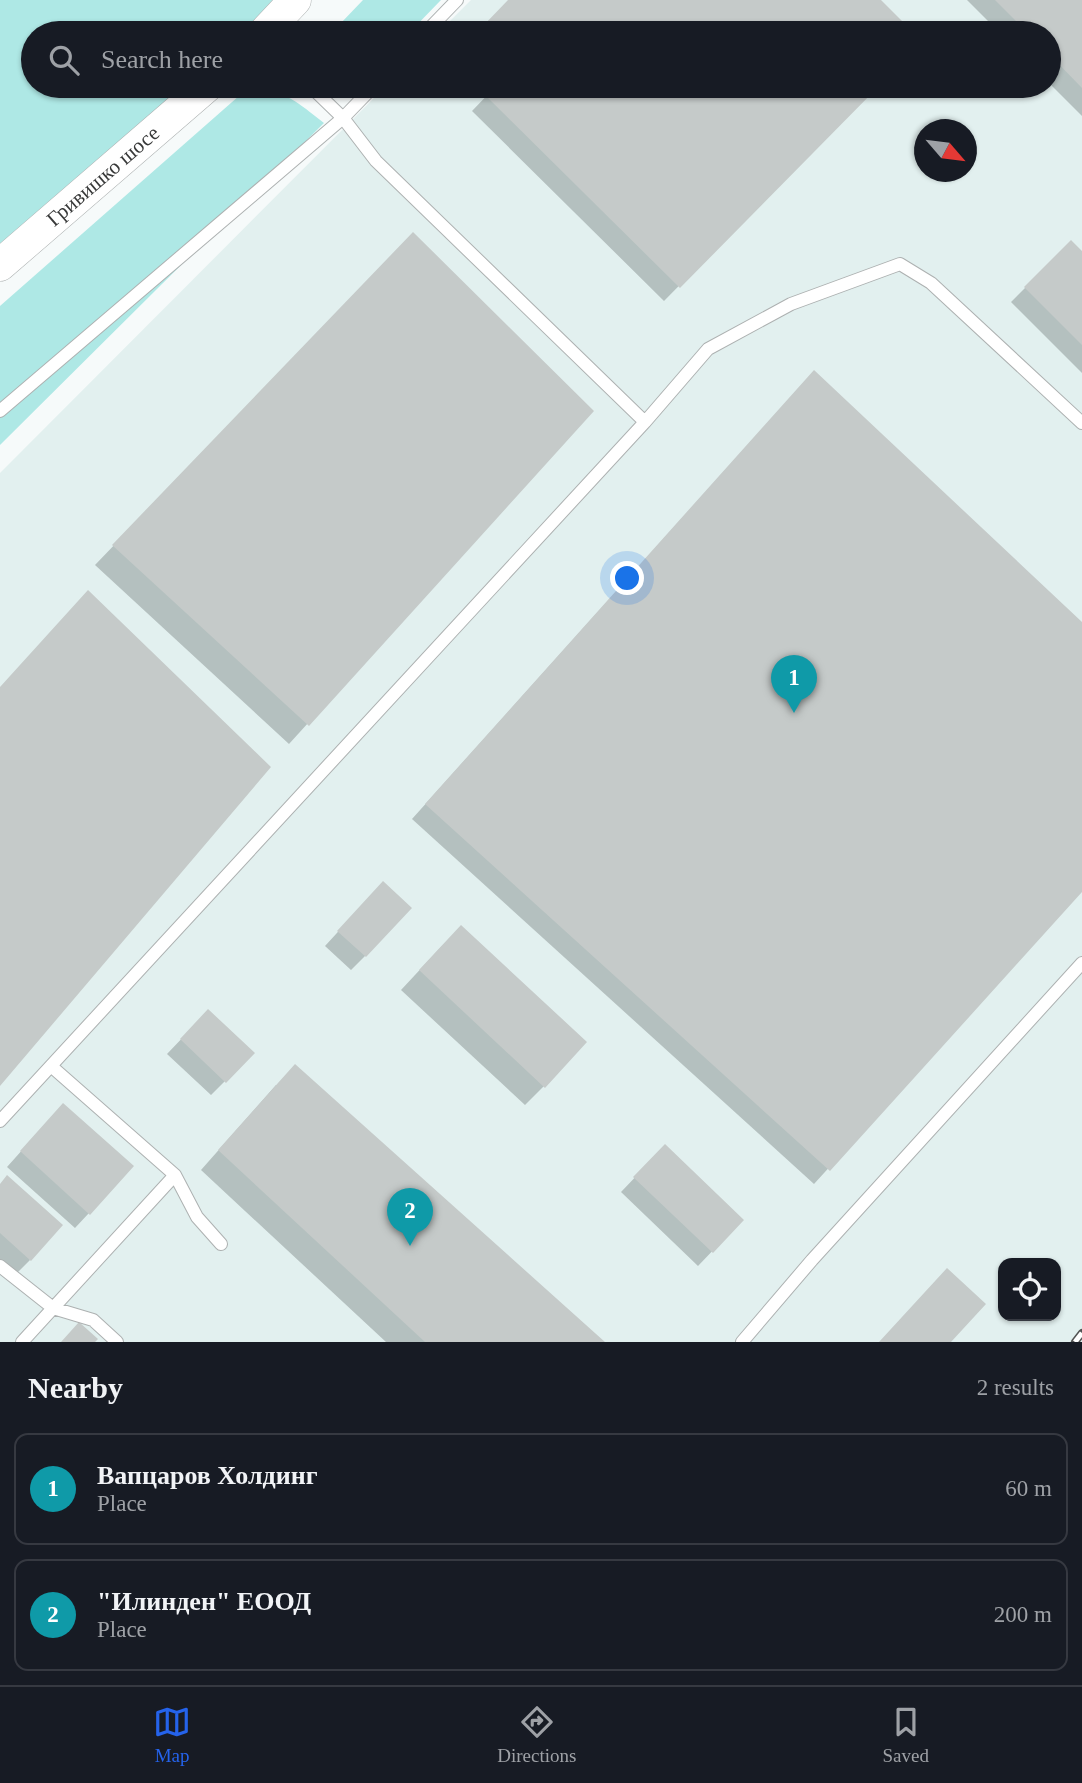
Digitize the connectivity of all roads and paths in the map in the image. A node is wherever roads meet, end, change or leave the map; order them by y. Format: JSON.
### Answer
{"nodes":[{"id":1,"x":295,"y":0,"type":"edge"},
{"id":2,"x":457,"y":0,"type":"edge"},
{"id":3,"x":275,"y":21,"type":"edge"},
{"id":4,"x":437,"y":21,"type":"edge"},
{"id":5,"x":193,"y":98,"type":"edge"},
{"id":6,"x":322,"y":98,"type":"edge"},
{"id":7,"x":362,"y":98,"type":"edge"},
{"id":8,"x":343,"y":118,"type":"junction"},
{"id":9,"x":0,"y":265,"type":"edge"},
{"id":10,"x":0,"y":411,"type":"edge"},
{"id":11,"x":645,"y":422,"type":"junction"},
{"id":12,"x":1082,"y":423,"type":"edge"},
{"id":13,"x":1082,"y":963,"type":"edge"},
{"id":14,"x":51,"y":1066,"type":"junction"},
{"id":15,"x":0,"y":1121,"type":"edge"},
{"id":16,"x":175,"y":1175,"type":"junction"},
{"id":17,"x":221,"y":1244,"type":"dead end"},
{"id":18,"x":0,"y":1266,"type":"edge"},
{"id":19,"x":53,"y":1308,"type":"junction"},
{"id":20,"x":22,"y":1342,"type":"edge"},
{"id":21,"x":117,"y":1342,"type":"edge"},
{"id":22,"x":742,"y":1342,"type":"edge"}],
"edges":[{"from":1,"to":3,"type":"street"},
{"from":2,"to":4,"type":"lane"},
{"from":5,"to":9,"type":"street","name":"Гривишко шосе"},
{"from":6,"to":8,"type":"lane"},
{"from":7,"to":8,"type":"lane"},
{"from":8,"to":10,"type":"lane"},
{"from":8,"to":11,"type":"lane"},
{"from":11,"to":12,"type":"lane"},
{"from":11,"to":14,"type":"lane"},
{"from":13,"to":22,"type":"lane"},
{"from":14,"to":15,"type":"lane"},
{"from":14,"to":16,"type":"lane"},
{"from":16,"to":17,"type":"lane"},
{"from":16,"to":19,"type":"lane"},
{"from":18,"to":19,"type":"lane"},
{"from":19,"to":20,"type":"lane"},
{"from":19,"to":21,"type":"lane"}]}
